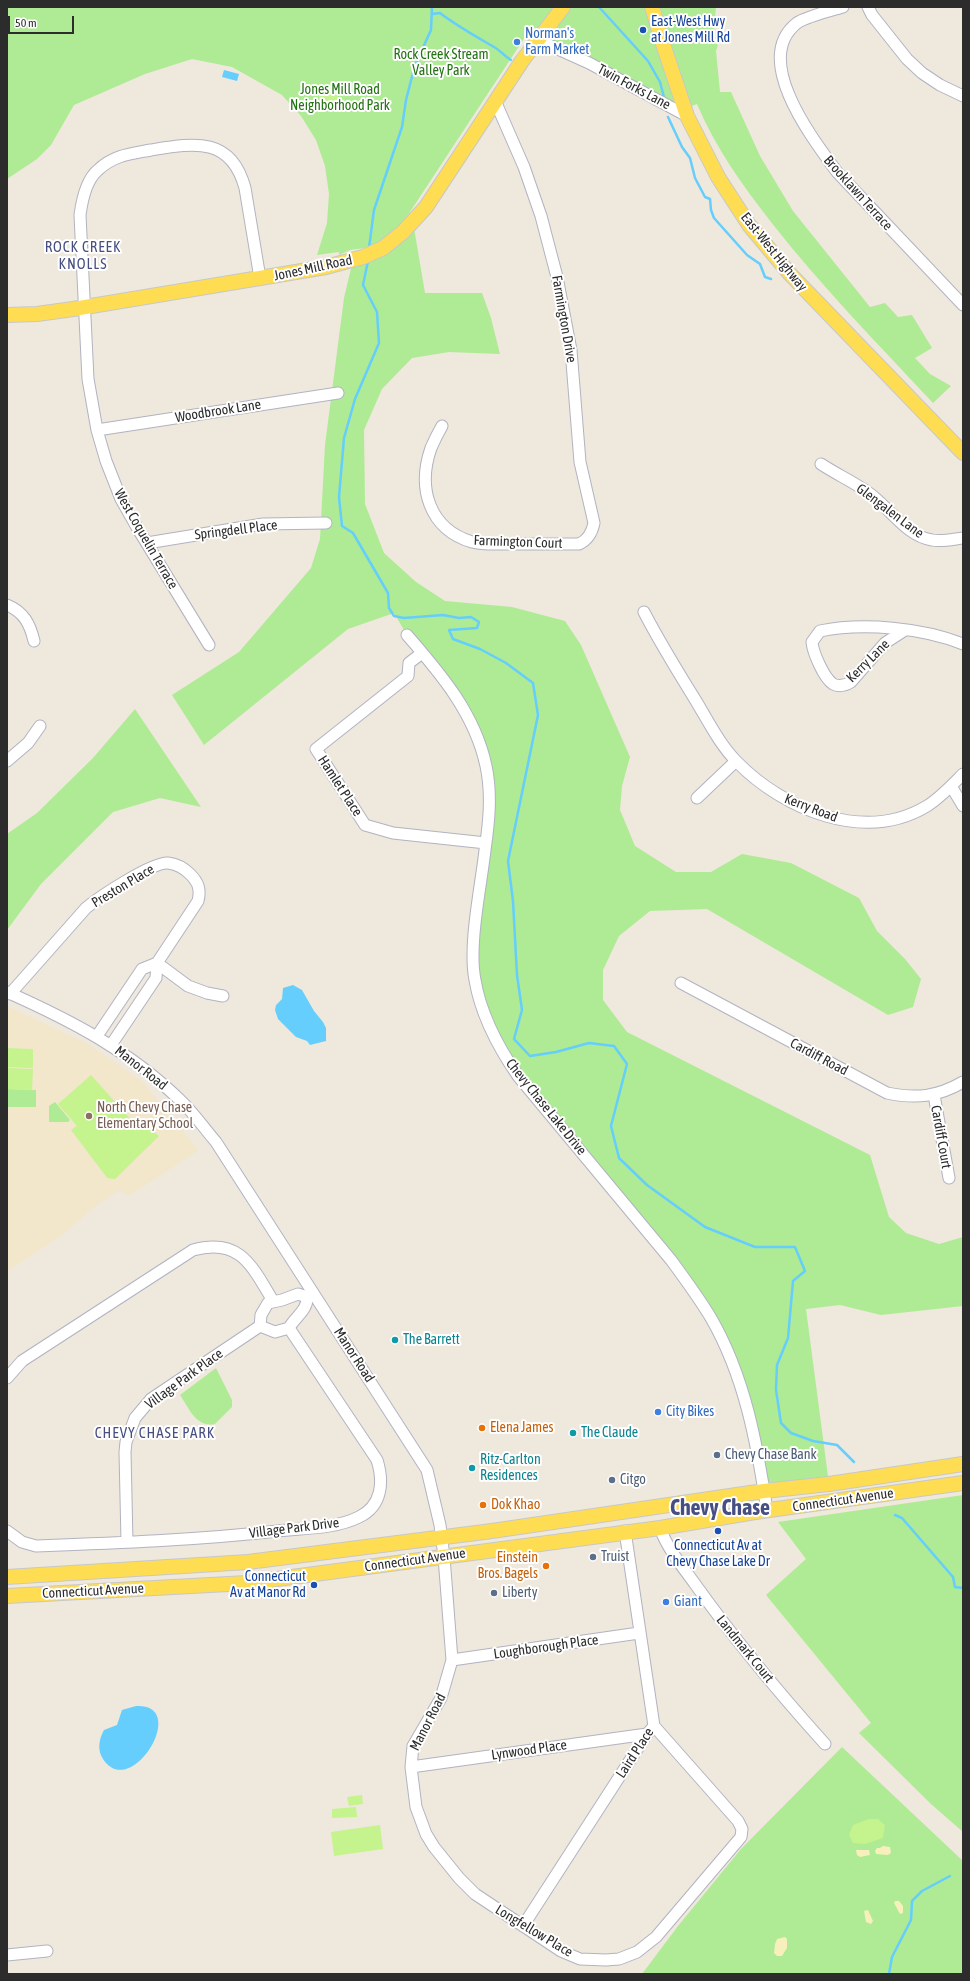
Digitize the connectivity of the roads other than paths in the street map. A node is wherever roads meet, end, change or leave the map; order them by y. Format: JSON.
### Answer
{"nodes":[{"id":1,"x":563,"y":7,"type":"edge"},
{"id":2,"x":652,"y":7,"type":"edge"},
{"id":3,"x":843,"y":7,"type":"edge"},
{"id":4,"x":868,"y":7,"type":"edge"},
{"id":5,"x":538,"y":40,"type":"junction"},
{"id":6,"x":963,"y":96,"type":"edge"},
{"id":7,"x":496,"y":103,"type":"junction"},
{"id":8,"x":687,"y":116,"type":"junction"},
{"id":9,"x":260,"y":278,"type":"junction"},
{"id":10,"x":963,"y":305,"type":"edge"},
{"id":11,"x":84,"y":307,"type":"junction"},
{"id":12,"x":7,"y":310,"type":"edge"},
{"id":13,"x":37,"y":314,"type":"junction"},
{"id":14,"x":7,"y":315,"type":"edge"},
{"id":15,"x":338,"y":393,"type":"dead end"},
{"id":16,"x":442,"y":426,"type":"dead end"},
{"id":17,"x":97,"y":430,"type":"junction"},
{"id":18,"x":963,"y":453,"type":"edge"},
{"id":19,"x":821,"y":464,"type":"dead end"},
{"id":20,"x":326,"y":523,"type":"dead end"},
{"id":21,"x":963,"y":538,"type":"edge"},
{"id":22,"x":585,"y":541,"type":"joint"},
{"id":23,"x":147,"y":543,"type":"junction"},
{"id":24,"x":7,"y":605,"type":"edge"},
{"id":25,"x":644,"y":612,"type":"dead end"},
{"id":26,"x":905,"y":630,"type":"junction"},
{"id":27,"x":407,"y":635,"type":"dead end"},
{"id":28,"x":34,"y":641,"type":"dead end"},
{"id":29,"x":963,"y":644,"type":"edge"},
{"id":30,"x":209,"y":645,"type":"dead end"},
{"id":31,"x":422,"y":653,"type":"junction"},
{"id":32,"x":40,"y":726,"type":"dead end"},
{"id":33,"x":7,"y":761,"type":"edge"},
{"id":34,"x":736,"y":761,"type":"junction"},
{"id":35,"x":963,"y":774,"type":"edge"},
{"id":36,"x":951,"y":786,"type":"junction"},
{"id":37,"x":697,"y":798,"type":"dead end"},
{"id":38,"x":963,"y":806,"type":"edge"},
{"id":39,"x":486,"y":843,"type":"junction"},
{"id":40,"x":157,"y":963,"type":"junction"},
{"id":41,"x":681,"y":983,"type":"dead end"},
{"id":42,"x":8,"y":993,"type":"edge"},
{"id":43,"x":223,"y":996,"type":"dead end"},
{"id":44,"x":97,"y":1036,"type":"junction"},
{"id":45,"x":111,"y":1045,"type":"junction"},
{"id":46,"x":963,"y":1082,"type":"edge"},
{"id":47,"x":934,"y":1095,"type":"junction"},
{"id":48,"x":949,"y":1178,"type":"dead end"},
{"id":49,"x":310,"y":1295,"type":"junction"},
{"id":50,"x":273,"y":1301,"type":"junction"},
{"id":51,"x":260,"y":1326,"type":"junction"},
{"id":52,"x":289,"y":1328,"type":"junction"},
{"id":53,"x":7,"y":1378,"type":"edge"},
{"id":54,"x":963,"y":1464,"type":"edge"},
{"id":55,"x":963,"y":1483,"type":"edge"},
{"id":56,"x":764,"y":1491,"type":"junction"},
{"id":57,"x":767,"y":1510,"type":"junction"},
{"id":58,"x":660,"y":1528,"type":"junction"},
{"id":59,"x":7,"y":1531,"type":"edge"},
{"id":60,"x":625,"y":1531,"type":"junction"},
{"id":61,"x":441,"y":1537,"type":"junction"},
{"id":62,"x":127,"y":1542,"type":"junction"},
{"id":63,"x":444,"y":1556,"type":"junction"},
{"id":64,"x":7,"y":1576,"type":"edge"},
{"id":65,"x":7,"y":1596,"type":"edge"},
{"id":66,"x":639,"y":1633,"type":"junction"},
{"id":67,"x":452,"y":1660,"type":"junction"},
{"id":68,"x":650,"y":1730,"type":"junction"},
{"id":69,"x":825,"y":1744,"type":"dead end"},
{"id":70,"x":410,"y":1767,"type":"junction"},
{"id":71,"x":426,"y":1834,"type":"joint"},
{"id":72,"x":523,"y":1926,"type":"junction"},
{"id":73,"x":47,"y":1951,"type":"dead end"},
{"id":74,"x":7,"y":1955,"type":"edge"}],
"edges":[{"from":1,"to":5,"type":"main road","name":"Jones Mill Road"},
{"from":2,"to":8,"type":"main road","name":"East-West Highway"},
{"from":3,"to":10,"type":"street","name":"Brooklawn Terrace"},
{"from":4,"to":6,"type":"street"},
{"from":5,"to":7,"type":"main road","name":"Jones Mill Road"},
{"from":5,"to":8,"type":"street","name":"Twin Forks Lane"},
{"from":7,"to":9,"type":"main road","name":"Jones Mill Road"},
{"from":7,"to":22,"type":"street","name":"Farmington Drive"},
{"from":8,"to":18,"type":"main road","name":"East-West Highway"},
{"from":9,"to":11,"type":"main road","name":"Jones Mill Road"},
{"from":9,"to":11,"type":"street","name":"West Coquelin Terrace"},
{"from":11,"to":13,"type":"main road","name":"Jones Mill Road"},
{"from":11,"to":17,"type":"street","name":"West Coquelin Terrace"},
{"from":12,"to":13,"type":"main road","name":"Jones Mill Road"},
{"from":13,"to":14,"type":"main road","name":"Jones Mill Road"},
{"from":15,"to":17,"type":"street","name":"Woodbrook Lane"},
{"from":16,"to":22,"type":"street","name":"Farmington Court"},
{"from":17,"to":23,"type":"street","name":"West Coquelin Terrace"},
{"from":19,"to":21,"type":"street","name":"Glengalen Lane"},
{"from":20,"to":23,"type":"street","name":"Springdell Place"},
{"from":23,"to":30,"type":"street","name":"West Coquelin Terrace"},
{"from":24,"to":28,"type":"street"},
{"from":25,"to":34,"type":"street","name":"Kerry Road"},
{"from":26,"to":26,"type":"street","name":"Kerry Lane"},
{"from":26,"to":29,"type":"street","name":"Kerry Lane"},
{"from":27,"to":31,"type":"street","name":"Chevy Chase Lake Drive"},
{"from":31,"to":39,"type":"street","name":"Chevy Chase Lake Drive"},
{"from":31,"to":39,"type":"street","name":"Hamlet Place"},
{"from":32,"to":33,"type":"street"},
{"from":34,"to":36,"type":"street","name":"Kerry Road"},
{"from":34,"to":37,"type":"street"},
{"from":35,"to":36,"type":"street","name":"Kerry Road"},
{"from":36,"to":38,"type":"street"},
{"from":39,"to":56,"type":"street","name":"Chevy Chase Lake Drive"},
{"from":40,"to":42,"type":"street","name":"Preston Place"},
{"from":40,"to":43,"type":"street"},
{"from":40,"to":44,"type":"street","name":"Preston Place"},
{"from":40,"to":45,"type":"street","name":"Preston Place"},
{"from":41,"to":47,"type":"street","name":"Cardiff Road"},
{"from":42,"to":44,"type":"street","name":"Manor Road"},
{"from":44,"to":45,"type":"street","name":"Manor Road"},
{"from":45,"to":49,"type":"street","name":"Manor Road"},
{"from":46,"to":47,"type":"street","name":"Cardiff Road"},
{"from":47,"to":48,"type":"street","name":"Cardiff Court"},
{"from":49,"to":50,"type":"street"},
{"from":49,"to":52,"type":"street"},
{"from":49,"to":61,"type":"street","name":"Manor Road"},
{"from":50,"to":51,"type":"street"},
{"from":50,"to":53,"type":"street"},
{"from":51,"to":52,"type":"street"},
{"from":51,"to":62,"type":"street","name":"Village Park Place"},
{"from":52,"to":62,"type":"street","name":"Village Park Drive"},
{"from":54,"to":56,"type":"main road","name":"Connecticut Avenue"},
{"from":55,"to":57,"type":"main road","name":"Connecticut Avenue"},
{"from":56,"to":57,"type":"street","name":"Chevy Chase Lake Drive"},
{"from":56,"to":61,"type":"main road","name":"Connecticut Avenue"},
{"from":57,"to":58,"type":"main road","name":"Connecticut Avenue"},
{"from":58,"to":60,"type":"main road","name":"Connecticut Avenue"},
{"from":58,"to":69,"type":"street","name":"Landmark Court"},
{"from":59,"to":62,"type":"street","name":"Village Park Drive"},
{"from":60,"to":63,"type":"main road","name":"Connecticut Avenue"},
{"from":60,"to":66,"type":"street","name":"Laird Place"},
{"from":61,"to":63,"type":"street","name":"Manor Road"},
{"from":61,"to":64,"type":"main road","name":"Connecticut Avenue"},
{"from":63,"to":65,"type":"main road","name":"Connecticut Avenue"},
{"from":63,"to":67,"type":"street","name":"Manor Road"},
{"from":66,"to":67,"type":"street","name":"Loughborough Place"},
{"from":66,"to":68,"type":"street","name":"Laird Place"},
{"from":67,"to":70,"type":"street","name":"Manor Road"},
{"from":68,"to":70,"type":"street","name":"Lynwood Place"},
{"from":68,"to":72,"type":"street","name":"Laird Place"},
{"from":68,"to":72,"type":"street","name":"Longfellow Place"},
{"from":70,"to":71,"type":"street","name":"Manor Road"},
{"from":71,"to":72,"type":"street","name":"Longfellow Place"},
{"from":73,"to":74,"type":"street"}]}
